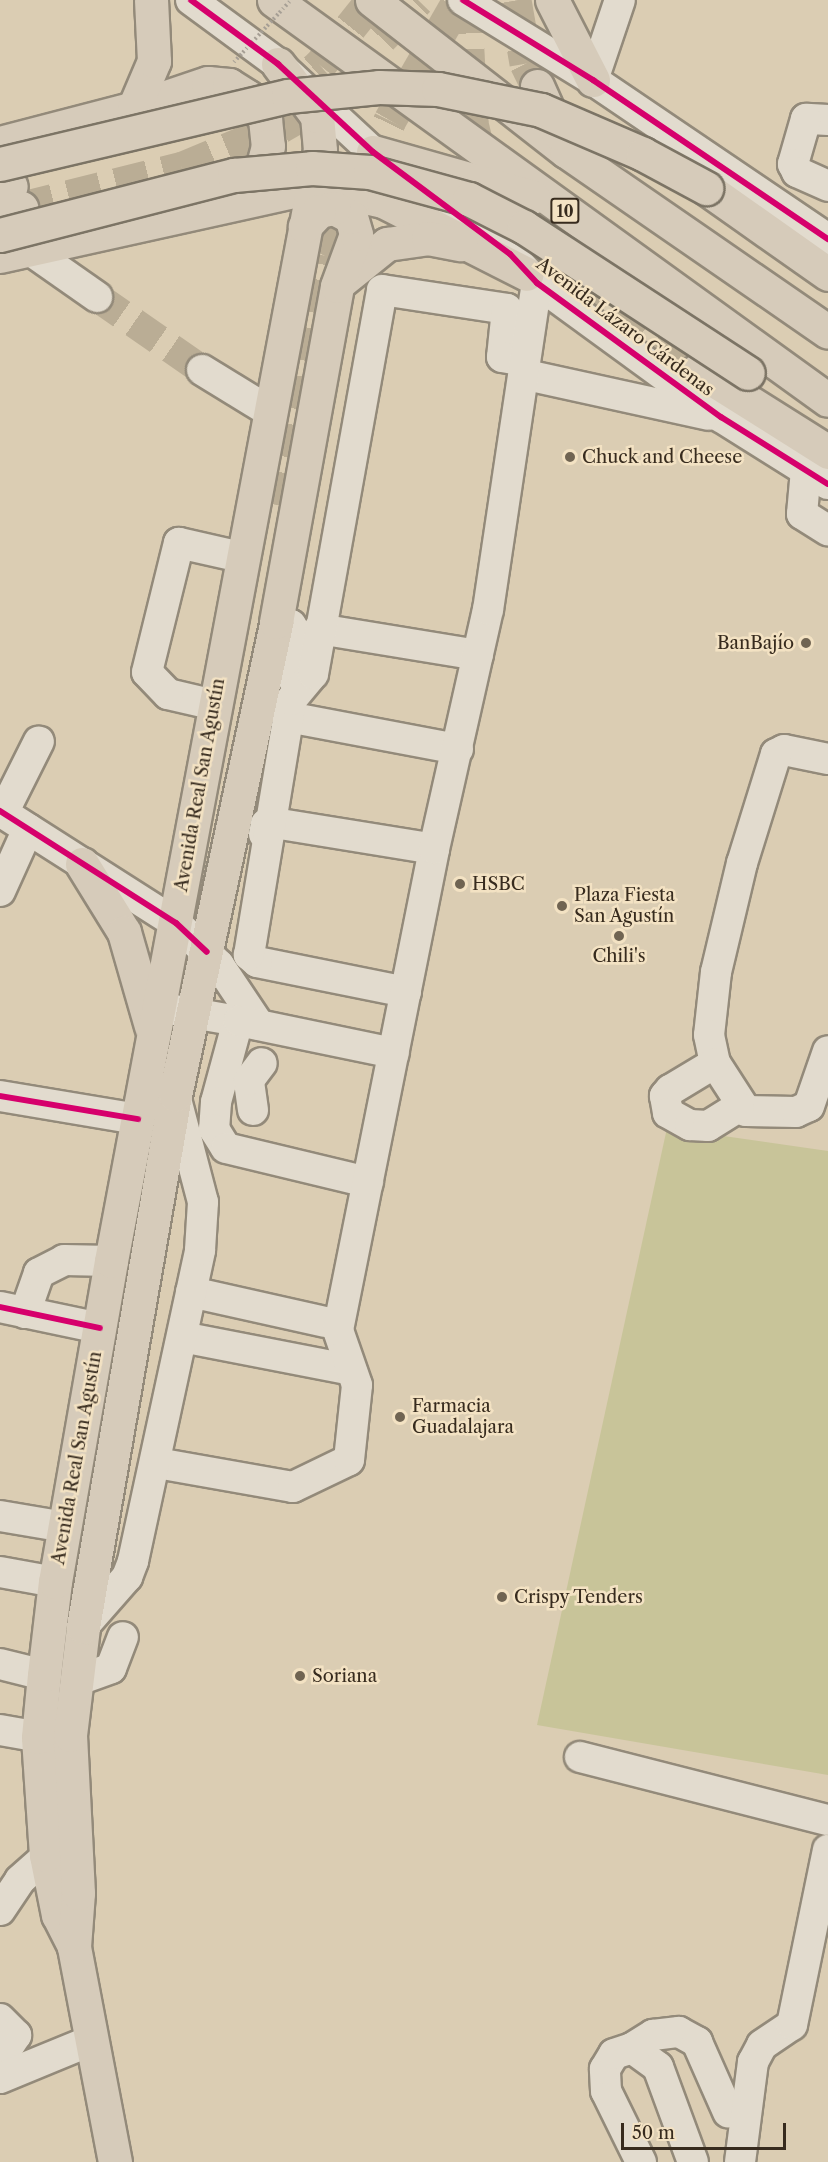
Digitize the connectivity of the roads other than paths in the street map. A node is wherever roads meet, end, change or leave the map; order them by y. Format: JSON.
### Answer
{"nodes":[{"id":1,"x":151,"y":0,"type":"edge"},
{"id":2,"x":191,"y":0,"type":"edge"},
{"id":3,"x":274,"y":0,"type":"edge"},
{"id":4,"x":372,"y":0,"type":"edge"},
{"id":5,"x":463,"y":0,"type":"edge"},
{"id":6,"x":552,"y":0,"type":"edge"},
{"id":7,"x":615,"y":2,"type":"edge"},
{"id":8,"x":278,"y":64,"type":"junction"},
{"id":9,"x":593,"y":80,"type":"junction"},
{"id":10,"x":537,"y":86,"type":"tunnel mouth"},
{"id":11,"x":134,"y":108,"type":"junction"},
{"id":12,"x":828,"y":120,"type":"edge"},
{"id":13,"x":0,"y":143,"type":"edge"},
{"id":14,"x":566,"y":151,"type":"junction"},
{"id":15,"x":373,"y":152,"type":"junction"},
{"id":16,"x":315,"y":186,"type":"junction"},
{"id":17,"x":828,"y":186,"type":"edge"},
{"id":18,"x":6,"y":192,"type":"edge"},
{"id":19,"x":554,"y":203,"type":"junction"},
{"id":20,"x":223,"y":205,"type":"junction"},
{"id":21,"x":305,"y":226,"type":"junction"},
{"id":22,"x":0,"y":235,"type":"edge"},
{"id":23,"x":828,"y":239,"type":"edge"},
{"id":24,"x":479,"y":248,"type":"junction"},
{"id":25,"x":15,"y":253,"type":"edge"},
{"id":26,"x":298,"y":258,"type":"junction"},
{"id":27,"x":828,"y":274,"type":"edge"},
{"id":28,"x":532,"y":279,"type":"junction"},
{"id":29,"x":337,"y":286,"type":"junction"},
{"id":30,"x":97,"y":297,"type":"tunnel mouth"},
{"id":31,"x":828,"y":332,"type":"edge"},
{"id":32,"x":526,"y":368,"type":"junction"},
{"id":33,"x":202,"y":370,"type":"tunnel mouth"},
{"id":34,"x":698,"y":370,"type":"tunnel mouth"},
{"id":35,"x":828,"y":400,"type":"edge"},
{"id":36,"x":269,"y":411,"type":"junction"},
{"id":37,"x":721,"y":417,"type":"junction"},
{"id":38,"x":828,"y":428,"type":"edge"},
{"id":39,"x":821,"y":469,"type":"edge"},
{"id":40,"x":274,"y":504,"type":"tunnel mouth"},
{"id":41,"x":828,"y":530,"type":"edge"},
{"id":42,"x":241,"y":556,"type":"junction"},
{"id":43,"x":276,"y":622,"type":"junction"},
{"id":44,"x":319,"y":629,"type":"junction"},
{"id":45,"x":478,"y":655,"type":"junction"},
{"id":46,"x":214,"y":705,"type":"junction"},
{"id":47,"x":290,"y":708,"type":"junction"},
{"id":48,"x":39,"y":741,"type":"dead end"},
{"id":49,"x":458,"y":749,"type":"junction"},
{"id":50,"x":828,"y":759,"type":"edge"},
{"id":51,"x":1,"y":812,"type":"edge"},
{"id":52,"x":274,"y":823,"type":"junction"},
{"id":53,"x":28,"y":829,"type":"junction"},
{"id":54,"x":230,"y":844,"type":"junction"},
{"id":55,"x":434,"y":849,"type":"junction"},
{"id":56,"x":82,"y":864,"type":"junction"},
{"id":57,"x":0,"y":891,"type":"edge"},
{"id":58,"x":214,"y":909,"type":"junction"},
{"id":59,"x":177,"y":913,"type":"junction"},
{"id":60,"x":207,"y":952,"type":"junction"},
{"id":61,"x":406,"y":992,"type":"junction"},
{"id":62,"x":163,"y":994,"type":"junction"},
{"id":63,"x":196,"y":999,"type":"junction"},
{"id":64,"x":249,"y":1023,"type":"junction"},
{"id":65,"x":153,"y":1040,"type":"junction"},
{"id":66,"x":828,"y":1051,"type":"edge"},
{"id":67,"x":394,"y":1053,"type":"junction"},
{"id":68,"x":262,"y":1063,"type":"dead end"},
{"id":69,"x":715,"y":1063,"type":"junction"},
{"id":70,"x":175,"y":1095,"type":"junction"},
{"id":71,"x":0,"y":1096,"type":"edge"},
{"id":72,"x":739,"y":1107,"type":"junction"},
{"id":73,"x":253,"y":1110,"type":"dead end"},
{"id":74,"x":138,"y":1119,"type":"junction"},
{"id":75,"x":368,"y":1182,"type":"junction"},
{"id":76,"x":111,"y":1261,"type":"junction"},
{"id":77,"x":191,"y":1292,"type":"junction"},
{"id":78,"x":13,"y":1310,"type":"edge"},
{"id":79,"x":325,"y":1322,"type":"dead end"},
{"id":80,"x":100,"y":1328,"type":"junction"},
{"id":81,"x":182,"y":1337,"type":"junction"},
{"id":82,"x":351,"y":1370,"type":"junction"},
{"id":83,"x":157,"y":1462,"type":"junction"},
{"id":84,"x":0,"y":1516,"type":"edge"},
{"id":85,"x":65,"y":1527,"type":"junction"},
{"id":86,"x":0,"y":1572,"type":"edge"},
{"id":87,"x":55,"y":1582,"type":"junction"},
{"id":88,"x":83,"y":1627,"type":"junction"},
{"id":89,"x":123,"y":1637,"type":"dead end"},
{"id":90,"x":0,"y":1664,"type":"edge"},
{"id":91,"x":60,"y":1678,"type":"junction"},
{"id":92,"x":0,"y":1730,"type":"edge"},
{"id":93,"x":38,"y":1737,"type":"junction"},
{"id":94,"x":580,"y":1757,"type":"dead end"},
{"id":95,"x":828,"y":1820,"type":"edge"},
{"id":96,"x":75,"y":1832,"type":"junction"},
{"id":97,"x":828,"y":1850,"type":"edge"},
{"id":98,"x":46,"y":1855,"type":"junction"},
{"id":99,"x":0,"y":1910,"type":"edge"},
{"id":100,"x":74,"y":1947,"type":"junction"},
{"id":101,"x":0,"y":2019,"type":"edge"},
{"id":102,"x":90,"y":2041,"type":"junction"},
{"id":103,"x":632,"y":2048,"type":"junction"},
{"id":104,"x":0,"y":2060,"type":"edge"},
{"id":105,"x":0,"y":2078,"type":"edge"},
{"id":106,"x":728,"y":2112,"type":"dead end"},
{"id":107,"x":115,"y":2162,"type":"edge"},
{"id":108,"x":641,"y":2162,"type":"edge"},
{"id":109,"x":693,"y":2162,"type":"edge"},
{"id":110,"x":740,"y":2162,"type":"edge"}],
"edges":[{"from":1,"to":11,"type":"main road"},
{"from":2,"to":8,"type":"street","name":"Avenida Lázaro Cárdenas"},
{"from":3,"to":19,"type":"main road","number":"10"},
{"from":4,"to":14,"type":"main road"},
{"from":5,"to":9,"type":"street"},
{"from":6,"to":9,"type":"main road"},
{"from":7,"to":9,"type":"street"},
{"from":8,"to":15,"type":"street","name":"Avenida Lázaro Cárdenas"},
{"from":8,"to":16,"type":"main road","name":"Avenida Real San Agustín"},
{"from":9,"to":23,"type":"street"},
{"from":10,"to":14,"type":"main road"},
{"from":11,"to":13,"type":"main road"},
{"from":11,"to":20,"type":"main road"},
{"from":12,"to":17,"type":"street"},
{"from":14,"to":31,"type":"main road"},
{"from":15,"to":19,"type":"main road"},
{"from":15,"to":28,"type":"street","name":"Avenida Lázaro Cárdenas"},
{"from":16,"to":20,"type":"main road"},
{"from":16,"to":21,"type":"main road","name":"Avenida Real San Agustín"},
{"from":16,"to":24,"type":"main road"},
{"from":18,"to":27,"type":"main road","bridge":true},
{"from":19,"to":35,"type":"main road","number":"10"},
{"from":20,"to":25,"type":"main road"},
{"from":20,"to":26,"type":"main road"},
{"from":21,"to":26,"type":"main road","name":"Avenida Real San Agustín"},
{"from":21,"to":29,"type":"main road","name":"Avenida Real San Agustín"},
{"from":22,"to":38,"type":"main road","bridge":true},
{"from":24,"to":28,"type":"main road"},
{"from":24,"to":29,"type":"main road"},
{"from":25,"to":30,"type":"street"},
{"from":26,"to":36,"type":"main road","name":"Avenida Real San Agustín"},
{"from":28,"to":32,"type":"street"},
{"from":28,"to":37,"type":"street","name":"Avenida Lázaro Cárdenas"},
{"from":29,"to":43,"type":"main road","name":"Avenida Real San Agustín"},
{"from":32,"to":37,"type":"street"},
{"from":32,"to":44,"type":"street"},
{"from":32,"to":45,"type":"street"},
{"from":33,"to":36,"type":"street"},
{"from":34,"to":39,"type":"main road"},
{"from":36,"to":42,"type":"main road","name":"Avenida Real San Agustín"},
{"from":37,"to":39,"type":"street","name":"Avenida Lázaro Cárdenas"},
{"from":39,"to":41,"type":"street"},
{"from":40,"to":54,"type":"main road"},
{"from":42,"to":46,"type":"main road","name":"Avenida Real San Agustín"},
{"from":42,"to":46,"type":"street"},
{"from":43,"to":47,"type":"street"},
{"from":43,"to":54,"type":"main road","name":"Avenida Real San Agustín"},
{"from":44,"to":45,"type":"street"},
{"from":44,"to":47,"type":"street"},
{"from":45,"to":49,"type":"street"},
{"from":46,"to":59,"type":"main road","name":"Avenida Real San Agustín"},
{"from":47,"to":49,"type":"street"},
{"from":47,"to":52,"type":"street"},
{"from":48,"to":51,"type":"street"},
{"from":49,"to":55,"type":"street"},
{"from":50,"to":69,"type":"street"},
{"from":51,"to":53,"type":"street"},
{"from":52,"to":55,"type":"street"},
{"from":52,"to":58,"type":"street"},
{"from":52,"to":61,"type":"street"},
{"from":53,"to":56,"type":"street"},
{"from":53,"to":57,"type":"street"},
{"from":54,"to":58,"type":"main road","name":"Avenida Real San Agustín"},
{"from":55,"to":61,"type":"street"},
{"from":56,"to":59,"type":"street"},
{"from":56,"to":65,"type":"main road"},
{"from":58,"to":59,"type":"street"},
{"from":58,"to":60,"type":"main road","name":"Avenida Real San Agustín"},
{"from":59,"to":60,"type":"street"},
{"from":59,"to":62,"type":"main road","name":"Avenida Real San Agustín"},
{"from":60,"to":63,"type":"main road","name":"Avenida Real San Agustín"},
{"from":60,"to":64,"type":"street"},
{"from":61,"to":67,"type":"street"},
{"from":62,"to":63,"type":"street"},
{"from":62,"to":65,"type":"main road","name":"Avenida Real San Agustín"},
{"from":63,"to":64,"type":"street"},
{"from":63,"to":70,"type":"main road","name":"Avenida Real San Agustín"},
{"from":64,"to":67,"type":"street"},
{"from":64,"to":75,"type":"street"},
{"from":65,"to":74,"type":"main road","name":"Avenida Real San Agustín"},
{"from":66,"to":72,"type":"street"},
{"from":67,"to":75,"type":"street"},
{"from":68,"to":73,"type":"street"},
{"from":69,"to":72,"type":"street"},
{"from":69,"to":72,"type":"street"},
{"from":70,"to":77,"type":"street"},
{"from":70,"to":88,"type":"main road","name":"Avenida Real San Agustín"},
{"from":71,"to":74,"type":"street"},
{"from":74,"to":76,"type":"main road","name":"Avenida Real San Agustín"},
{"from":75,"to":82,"type":"street"},
{"from":76,"to":78,"type":"street"},
{"from":76,"to":80,"type":"main road","name":"Avenida Real San Agustín"},
{"from":77,"to":79,"type":"street"},
{"from":77,"to":81,"type":"street"},
{"from":78,"to":80,"type":"street"},
{"from":80,"to":85,"type":"main road","name":"Avenida Real San Agustín"},
{"from":81,"to":82,"type":"street"},
{"from":81,"to":83,"type":"street"},
{"from":82,"to":83,"type":"street"},
{"from":83,"to":88,"type":"street"},
{"from":84,"to":85,"type":"street"},
{"from":85,"to":87,"type":"main road","name":"Avenida Real San Agustín"},
{"from":86,"to":87,"type":"street"},
{"from":87,"to":91,"type":"main road","name":"Avenida Real San Agustín"},
{"from":88,"to":91,"type":"main road","name":"Avenida Real San Agustín"},
{"from":89,"to":91,"type":"street"},
{"from":90,"to":91,"type":"street"},
{"from":91,"to":93,"type":"main road","name":"Avenida Real San Agustín"},
{"from":91,"to":96,"type":"main road","name":"Avenida Real San Agustín"},
{"from":92,"to":93,"type":"street"},
{"from":93,"to":98,"type":"main road","name":"Avenida Real San Agustín"},
{"from":94,"to":95,"type":"street"},
{"from":96,"to":98,"type":"street"},
{"from":96,"to":100,"type":"main road","name":"Avenida Real San Agustín"},
{"from":97,"to":110,"type":"street"},
{"from":98,"to":99,"type":"street"},
{"from":98,"to":100,"type":"main road","name":"Avenida Real San Agustín"},
{"from":100,"to":102,"type":"main road","name":"Avenida Real San Agustín"},
{"from":101,"to":104,"type":"street"},
{"from":102,"to":105,"type":"street"},
{"from":102,"to":107,"type":"main road","name":"Avenida Real San Agustín"},
{"from":103,"to":106,"type":"street"},
{"from":103,"to":108,"type":"street"},
{"from":103,"to":109,"type":"street"}]}
